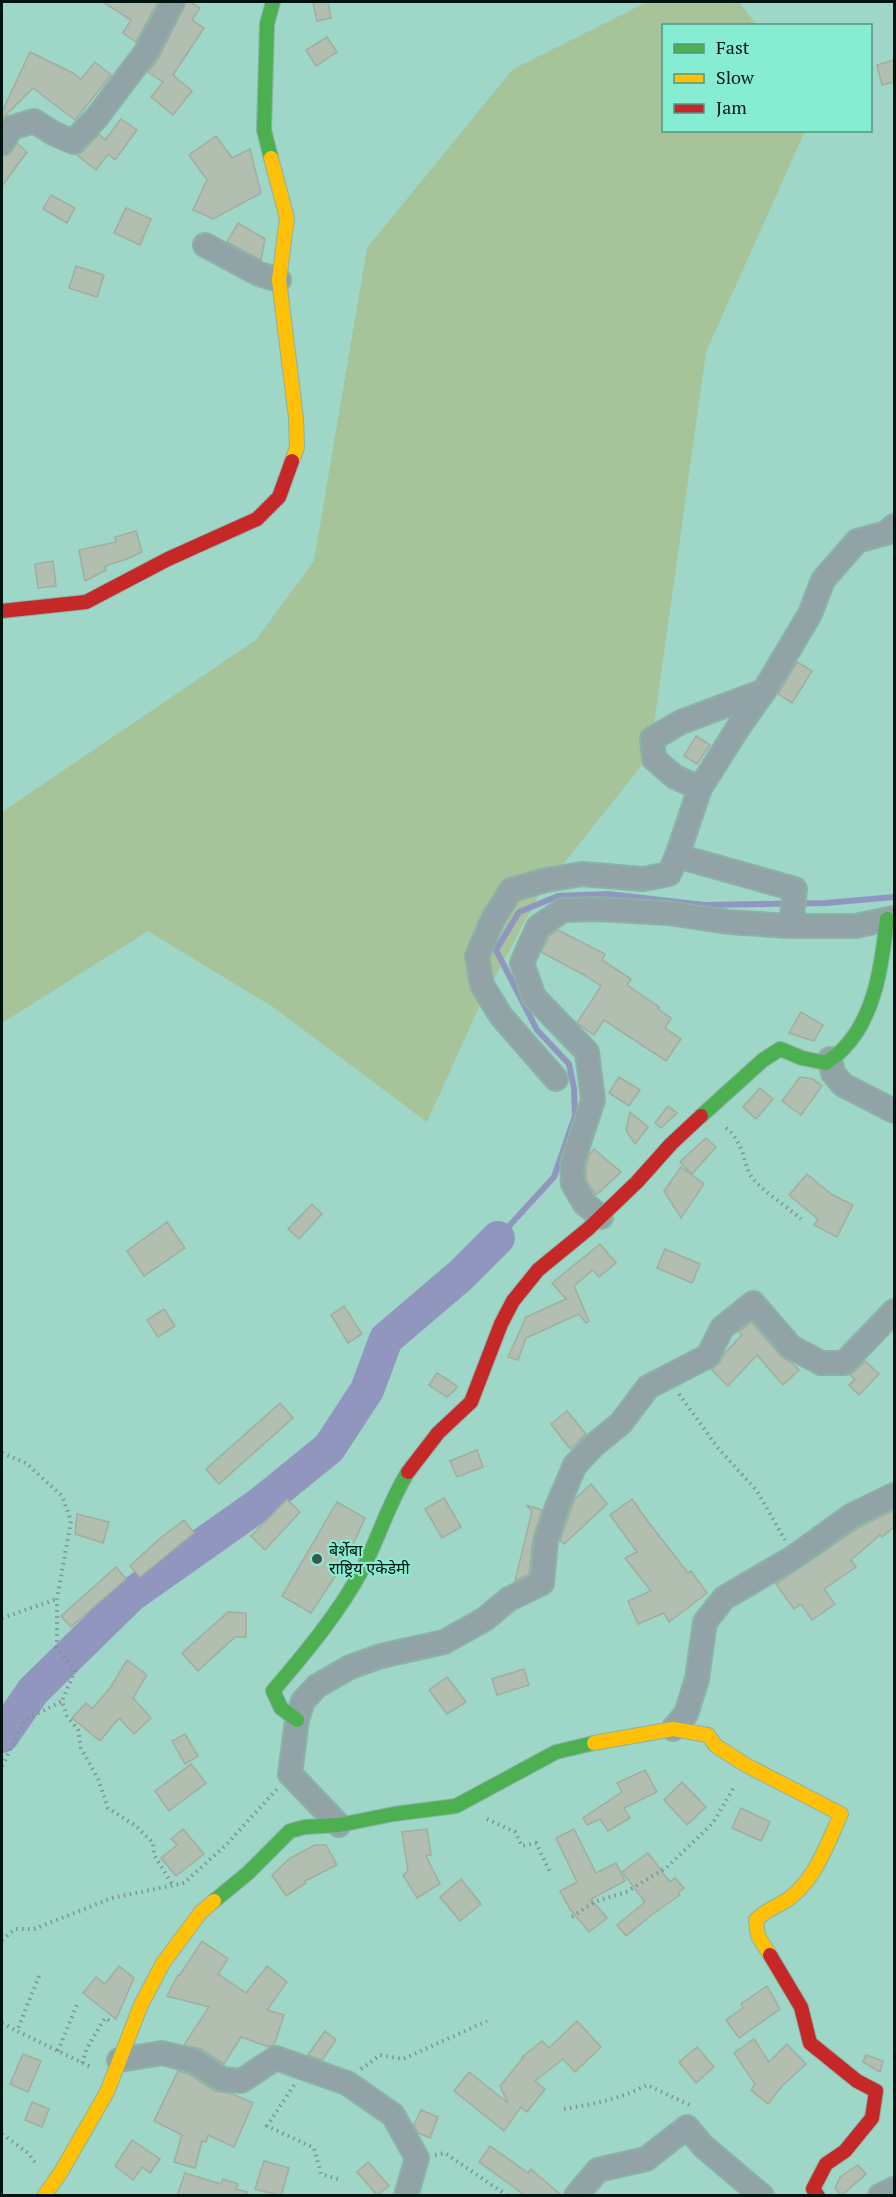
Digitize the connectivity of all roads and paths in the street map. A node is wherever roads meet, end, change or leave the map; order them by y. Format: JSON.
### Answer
{"nodes":[{"id":1,"x":173,"y":2,"type":"edge"},
{"id":2,"x":273,"y":2,"type":"edge"},
{"id":3,"x":2,"y":143,"type":"edge"},
{"id":4,"x":205,"y":245,"type":"dead end"},
{"id":5,"x":279,"y":280,"type":"junction"},
{"id":6,"x":894,"y":526,"type":"edge"},
{"id":7,"x":2,"y":611,"type":"edge"},
{"id":8,"x":764,"y":691,"type":"junction"},
{"id":9,"x":700,"y":788,"type":"junction"},
{"id":10,"x":677,"y":856,"type":"junction"},
{"id":11,"x":891,"y":918,"type":"edge"},
{"id":12,"x":791,"y":926,"type":"junction"},
{"id":13,"x":830,"y":1059,"type":"junction"},
{"id":14,"x":556,"y":1078,"type":"dead end"},
{"id":15,"x":894,"y":1111,"type":"edge"},
{"id":16,"x":706,"y":1113,"type":"junction"},
{"id":17,"x":601,"y":1216,"type":"junction"},
{"id":18,"x":801,"y":1219,"type":"dead end"},
{"id":19,"x":894,"y":1311,"type":"edge"},
{"id":20,"x":669,"y":1376,"type":"junction"},
{"id":21,"x":2,"y":1453,"type":"edge"},
{"id":22,"x":894,"y":1495,"type":"edge"},
{"id":23,"x":794,"y":1557,"type":"junction"},
{"id":24,"x":57,"y":1599,"type":"junction"},
{"id":25,"x":2,"y":1618,"type":"edge"},
{"id":26,"x":62,"y":1701,"type":"junction"},
{"id":27,"x":297,"y":1720,"type":"junction"},
{"id":28,"x":673,"y":1729,"type":"junction"},
{"id":29,"x":746,"y":1765,"type":"junction"},
{"id":30,"x":2,"y":1766,"type":"edge"},
{"id":31,"x":290,"y":1774,"type":"junction"},
{"id":32,"x":456,"y":1806,"type":"junction"},
{"id":33,"x":339,"y":1825,"type":"junction"},
{"id":34,"x":551,"y":1874,"type":"dead end"},
{"id":35,"x":172,"y":1884,"type":"junction"},
{"id":36,"x":572,"y":1917,"type":"dead end"},
{"id":37,"x":2,"y":1940,"type":"edge"},
{"id":38,"x":39,"y":1976,"type":"dead end"},
{"id":39,"x":78,"y":2002,"type":"dead end"},
{"id":40,"x":486,"y":2021,"type":"dead end"},
{"id":41,"x":2,"y":2023,"type":"edge"},
{"id":42,"x":17,"y":2031,"type":"junction"},
{"id":43,"x":58,"y":2051,"type":"junction"},
{"id":44,"x":116,"y":2068,"type":"junction"},
{"id":45,"x":304,"y":2069,"type":"junction"},
{"id":46,"x":347,"y":2083,"type":"junction"},
{"id":47,"x":564,"y":2109,"type":"dead end"},
{"id":48,"x":687,"y":2127,"type":"junction"},
{"id":49,"x":2,"y":2134,"type":"edge"},
{"id":50,"x":417,"y":2158,"type":"junction"},
{"id":51,"x":338,"y":2179,"type":"dead end"},
{"id":52,"x":52,"y":2183,"type":"junction"},
{"id":53,"x":894,"y":2189,"type":"edge"},
{"id":54,"x":44,"y":2196,"type":"edge"},
{"id":55,"x":406,"y":2196,"type":"edge"},
{"id":56,"x":508,"y":2196,"type":"edge"},
{"id":57,"x":576,"y":2196,"type":"edge"},
{"id":58,"x":762,"y":2196,"type":"edge"},
{"id":59,"x":818,"y":2196,"type":"edge"},
{"id":60,"x":880,"y":2196,"type":"edge"}],
"edges":[{"from":1,"to":3,"type":"street"},
{"from":2,"to":5,"type":"street"},
{"from":4,"to":5,"type":"street"},
{"from":5,"to":7,"type":"street"},
{"from":6,"to":8,"type":"street"},
{"from":8,"to":9,"type":"street"},
{"from":8,"to":9,"type":"street"},
{"from":9,"to":10,"type":"street"},
{"from":10,"to":12,"type":"street"},
{"from":10,"to":14,"type":"street"},
{"from":11,"to":12,"type":"street"},
{"from":11,"to":13,"type":"street"},
{"from":12,"to":17,"type":"street"},
{"from":13,"to":15,"type":"street"},
{"from":13,"to":16,"type":"street"},
{"from":16,"to":17,"type":"street"},
{"from":16,"to":18,"type":"path"},
{"from":17,"to":27,"type":"street"},
{"from":19,"to":20,"type":"street"},
{"from":20,"to":23,"type":"path"},
{"from":20,"to":27,"type":"street"},
{"from":21,"to":24,"type":"path"},
{"from":22,"to":23,"type":"street"},
{"from":23,"to":28,"type":"street"},
{"from":24,"to":25,"type":"path"},
{"from":24,"to":26,"type":"path"},
{"from":26,"to":30,"type":"path"},
{"from":26,"to":35,"type":"path"},
{"from":27,"to":31,"type":"street"},
{"from":28,"to":29,"type":"street"},
{"from":28,"to":32,"type":"street"},
{"from":29,"to":36,"type":"path"},
{"from":29,"to":59,"type":"street"},
{"from":31,"to":33,"type":"street"},
{"from":31,"to":35,"type":"path"},
{"from":32,"to":33,"type":"street"},
{"from":32,"to":34,"type":"path"},
{"from":33,"to":44,"type":"street"},
{"from":35,"to":37,"type":"path"},
{"from":38,"to":42,"type":"path"},
{"from":39,"to":43,"type":"path"},
{"from":40,"to":46,"type":"path"},
{"from":41,"to":42,"type":"path"},
{"from":42,"to":43,"type":"path"},
{"from":43,"to":44,"type":"path"},
{"from":44,"to":45,"type":"street"},
{"from":44,"to":52,"type":"street"},
{"from":45,"to":46,"type":"street"},
{"from":45,"to":51,"type":"path"},
{"from":46,"to":50,"type":"street"},
{"from":47,"to":48,"type":"path"},
{"from":48,"to":57,"type":"street"},
{"from":48,"to":58,"type":"street"},
{"from":49,"to":52,"type":"path"},
{"from":50,"to":55,"type":"street"},
{"from":50,"to":56,"type":"path"},
{"from":52,"to":54,"type":"street"},
{"from":53,"to":60,"type":"street"}]}
